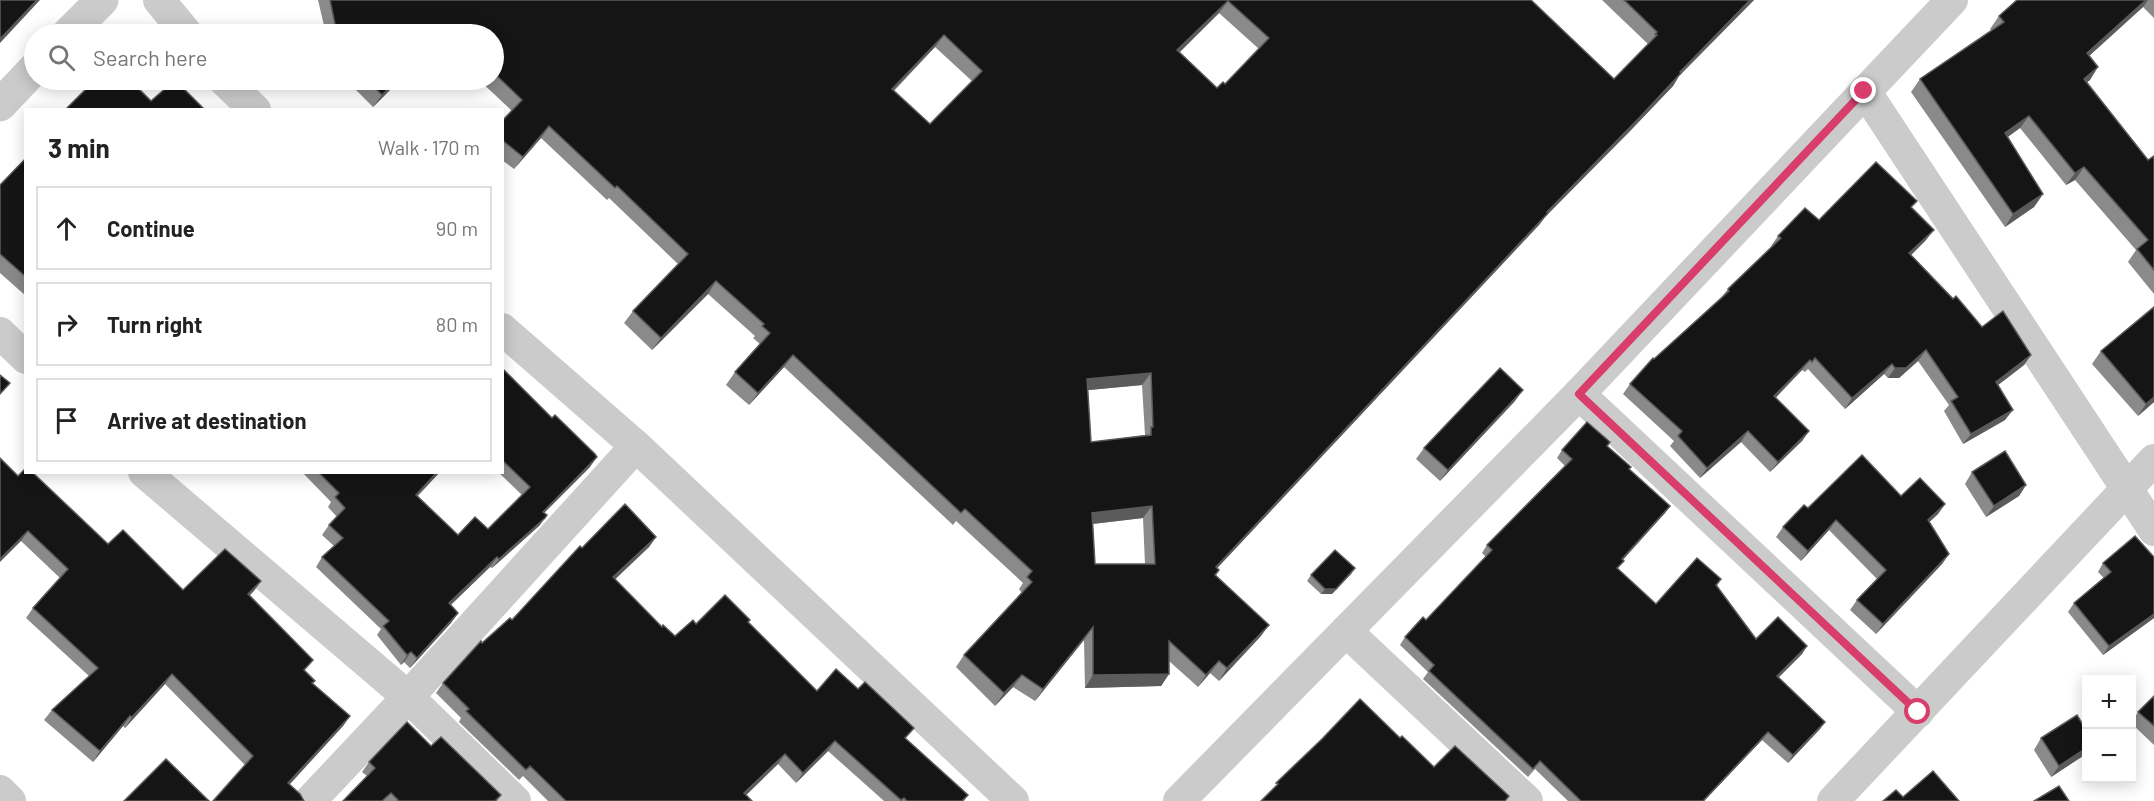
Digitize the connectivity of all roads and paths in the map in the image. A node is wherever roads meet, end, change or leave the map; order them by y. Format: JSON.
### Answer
{"nodes":[{"id":1,"x":102,"y":0,"type":"edge"},
{"id":2,"x":159,"y":0,"type":"edge"},
{"id":3,"x":1952,"y":0,"type":"edge"},
{"id":4,"x":78,"y":24,"type":"edge"},
{"id":5,"x":179,"y":24,"type":"edge"},
{"id":6,"x":24,"y":80,"type":"edge"},
{"id":7,"x":234,"y":90,"type":"edge"},
{"id":8,"x":1864,"y":91,"type":"junction"},
{"id":9,"x":0,"y":105,"type":"edge"},
{"id":10,"x":253,"y":108,"type":"edge"},
{"id":11,"x":504,"y":330,"type":"edge"},
{"id":12,"x":0,"y":333,"type":"edge"},
{"id":13,"x":24,"y":356,"type":"edge"},
{"id":14,"x":1579,"y":394,"type":"junction"},
{"id":15,"x":636,"y":446,"type":"junction"},
{"id":16,"x":2154,"y":460,"type":"edge"},
{"id":17,"x":146,"y":474,"type":"edge"},
{"id":18,"x":2127,"y":487,"type":"junction"},
{"id":19,"x":2154,"y":530,"type":"edge"},
{"id":20,"x":1346,"y":631,"type":"junction"},
{"id":21,"x":408,"y":697,"type":"junction"},
{"id":22,"x":1918,"y":712,"type":"junction"},
{"id":23,"x":0,"y":791,"type":"edge"},
{"id":24,"x":10,"y":801,"type":"edge"},
{"id":25,"x":310,"y":801,"type":"edge"},
{"id":26,"x":515,"y":801,"type":"edge"},
{"id":27,"x":1013,"y":801,"type":"edge"},
{"id":28,"x":1179,"y":801,"type":"edge"},
{"id":29,"x":1527,"y":801,"type":"edge"},
{"id":30,"x":1833,"y":801,"type":"edge"}],
"edges":[{"from":1,"to":4,"type":"street"},
{"from":2,"to":5,"type":"street"},
{"from":3,"to":8,"type":"street"},
{"from":6,"to":9,"type":"street"},
{"from":7,"to":10,"type":"street"},
{"from":8,"to":14,"type":"street"},
{"from":8,"to":18,"type":"street"},
{"from":11,"to":15,"type":"street"},
{"from":12,"to":13,"type":"street"},
{"from":14,"to":20,"type":"street"},
{"from":14,"to":22,"type":"street"},
{"from":15,"to":21,"type":"street"},
{"from":15,"to":27,"type":"street"},
{"from":16,"to":18,"type":"street"},
{"from":17,"to":21,"type":"street"},
{"from":18,"to":19,"type":"street"},
{"from":18,"to":22,"type":"street"},
{"from":20,"to":28,"type":"street"},
{"from":20,"to":29,"type":"street"},
{"from":21,"to":25,"type":"street"},
{"from":21,"to":26,"type":"street"},
{"from":22,"to":30,"type":"street"},
{"from":23,"to":24,"type":"street"}]}
